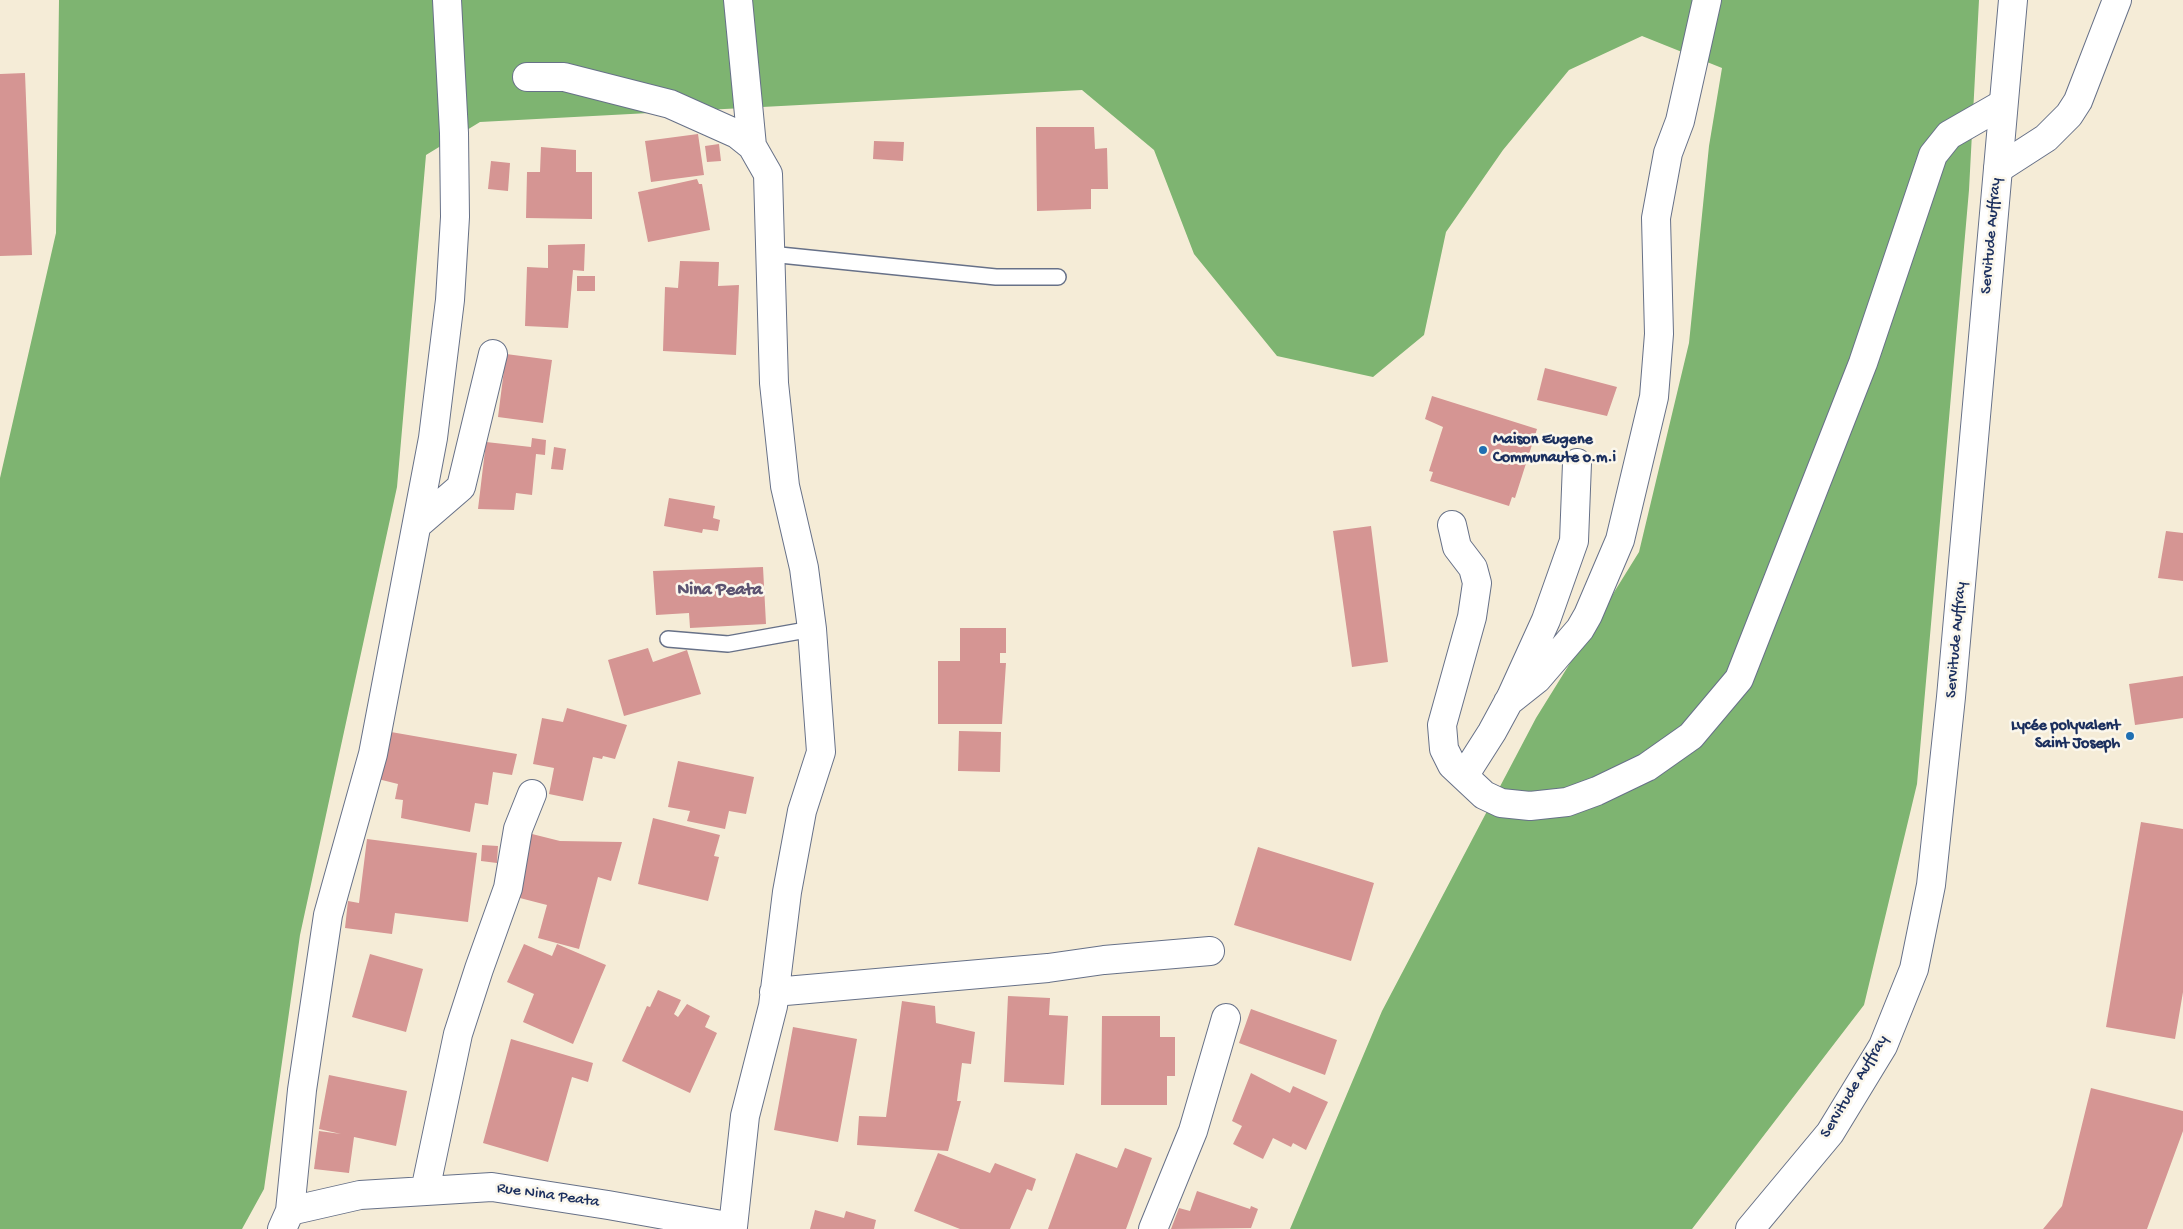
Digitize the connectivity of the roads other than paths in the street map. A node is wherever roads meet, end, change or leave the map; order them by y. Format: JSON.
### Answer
{"nodes":[{"id":1,"x":447,"y":0,"type":"edge"},
{"id":2,"x":738,"y":0,"type":"edge"},
{"id":3,"x":1707,"y":0,"type":"edge"},
{"id":4,"x":2013,"y":0,"type":"edge"},
{"id":5,"x":2117,"y":0,"type":"edge"},
{"id":6,"x":527,"y":77,"type":"dead end"},
{"id":7,"x":2003,"y":104,"type":"junction"},
{"id":8,"x":752,"y":146,"type":"junction"},
{"id":9,"x":1998,"y":169,"type":"junction"},
{"id":10,"x":770,"y":254,"type":"junction"},
{"id":11,"x":1058,"y":277,"type":"dead end"},
{"id":12,"x":493,"y":354,"type":"dead end"},
{"id":13,"x":1577,"y":463,"type":"dead end"},
{"id":14,"x":418,"y":525,"type":"junction"},
{"id":15,"x":1452,"y":525,"type":"dead end"},
{"id":16,"x":812,"y":629,"type":"junction"},
{"id":17,"x":668,"y":639,"type":"dead end"},
{"id":18,"x":1508,"y":702,"type":"junction"},
{"id":19,"x":1464,"y":776,"type":"junction"},
{"id":20,"x":532,"y":794,"type":"dead end"},
{"id":21,"x":1210,"y":951,"type":"dead end"},
{"id":22,"x":774,"y":992,"type":"junction"},
{"id":23,"x":1226,"y":1018,"type":"dead end"},
{"id":24,"x":425,"y":1191,"type":"junction"},
{"id":25,"x":286,"y":1220,"type":"edge"},
{"id":26,"x":732,"y":1228,"type":"edge"},
{"id":27,"x":1153,"y":1229,"type":"edge"},
{"id":28,"x":1750,"y":1229,"type":"edge"}],
"edges":[{"from":1,"to":14,"type":"street"},
{"from":2,"to":8,"type":"street"},
{"from":3,"to":18,"type":"street"},
{"from":4,"to":7,"type":"street","name":"Servitude Auffray"},
{"from":5,"to":9,"type":"street"},
{"from":6,"to":8,"type":"street"},
{"from":7,"to":9,"type":"street","name":"Servitude Auffray"},
{"from":7,"to":19,"type":"street"},
{"from":8,"to":10,"type":"street"},
{"from":9,"to":28,"type":"street","name":"Servitude Auffray"},
{"from":10,"to":11,"type":"lane"},
{"from":10,"to":16,"type":"street"},
{"from":12,"to":14,"type":"street"},
{"from":13,"to":18,"type":"street"},
{"from":14,"to":25,"type":"street"},
{"from":15,"to":19,"type":"street"},
{"from":16,"to":17,"type":"lane"},
{"from":16,"to":22,"type":"street"},
{"from":18,"to":19,"type":"street"},
{"from":20,"to":24,"type":"street"},
{"from":21,"to":22,"type":"street"},
{"from":22,"to":26,"type":"street"},
{"from":23,"to":27,"type":"street"},
{"from":24,"to":25,"type":"street","name":"Rue Nina Peata"},
{"from":24,"to":26,"type":"street","name":"Rue Nina Peata"}]}
